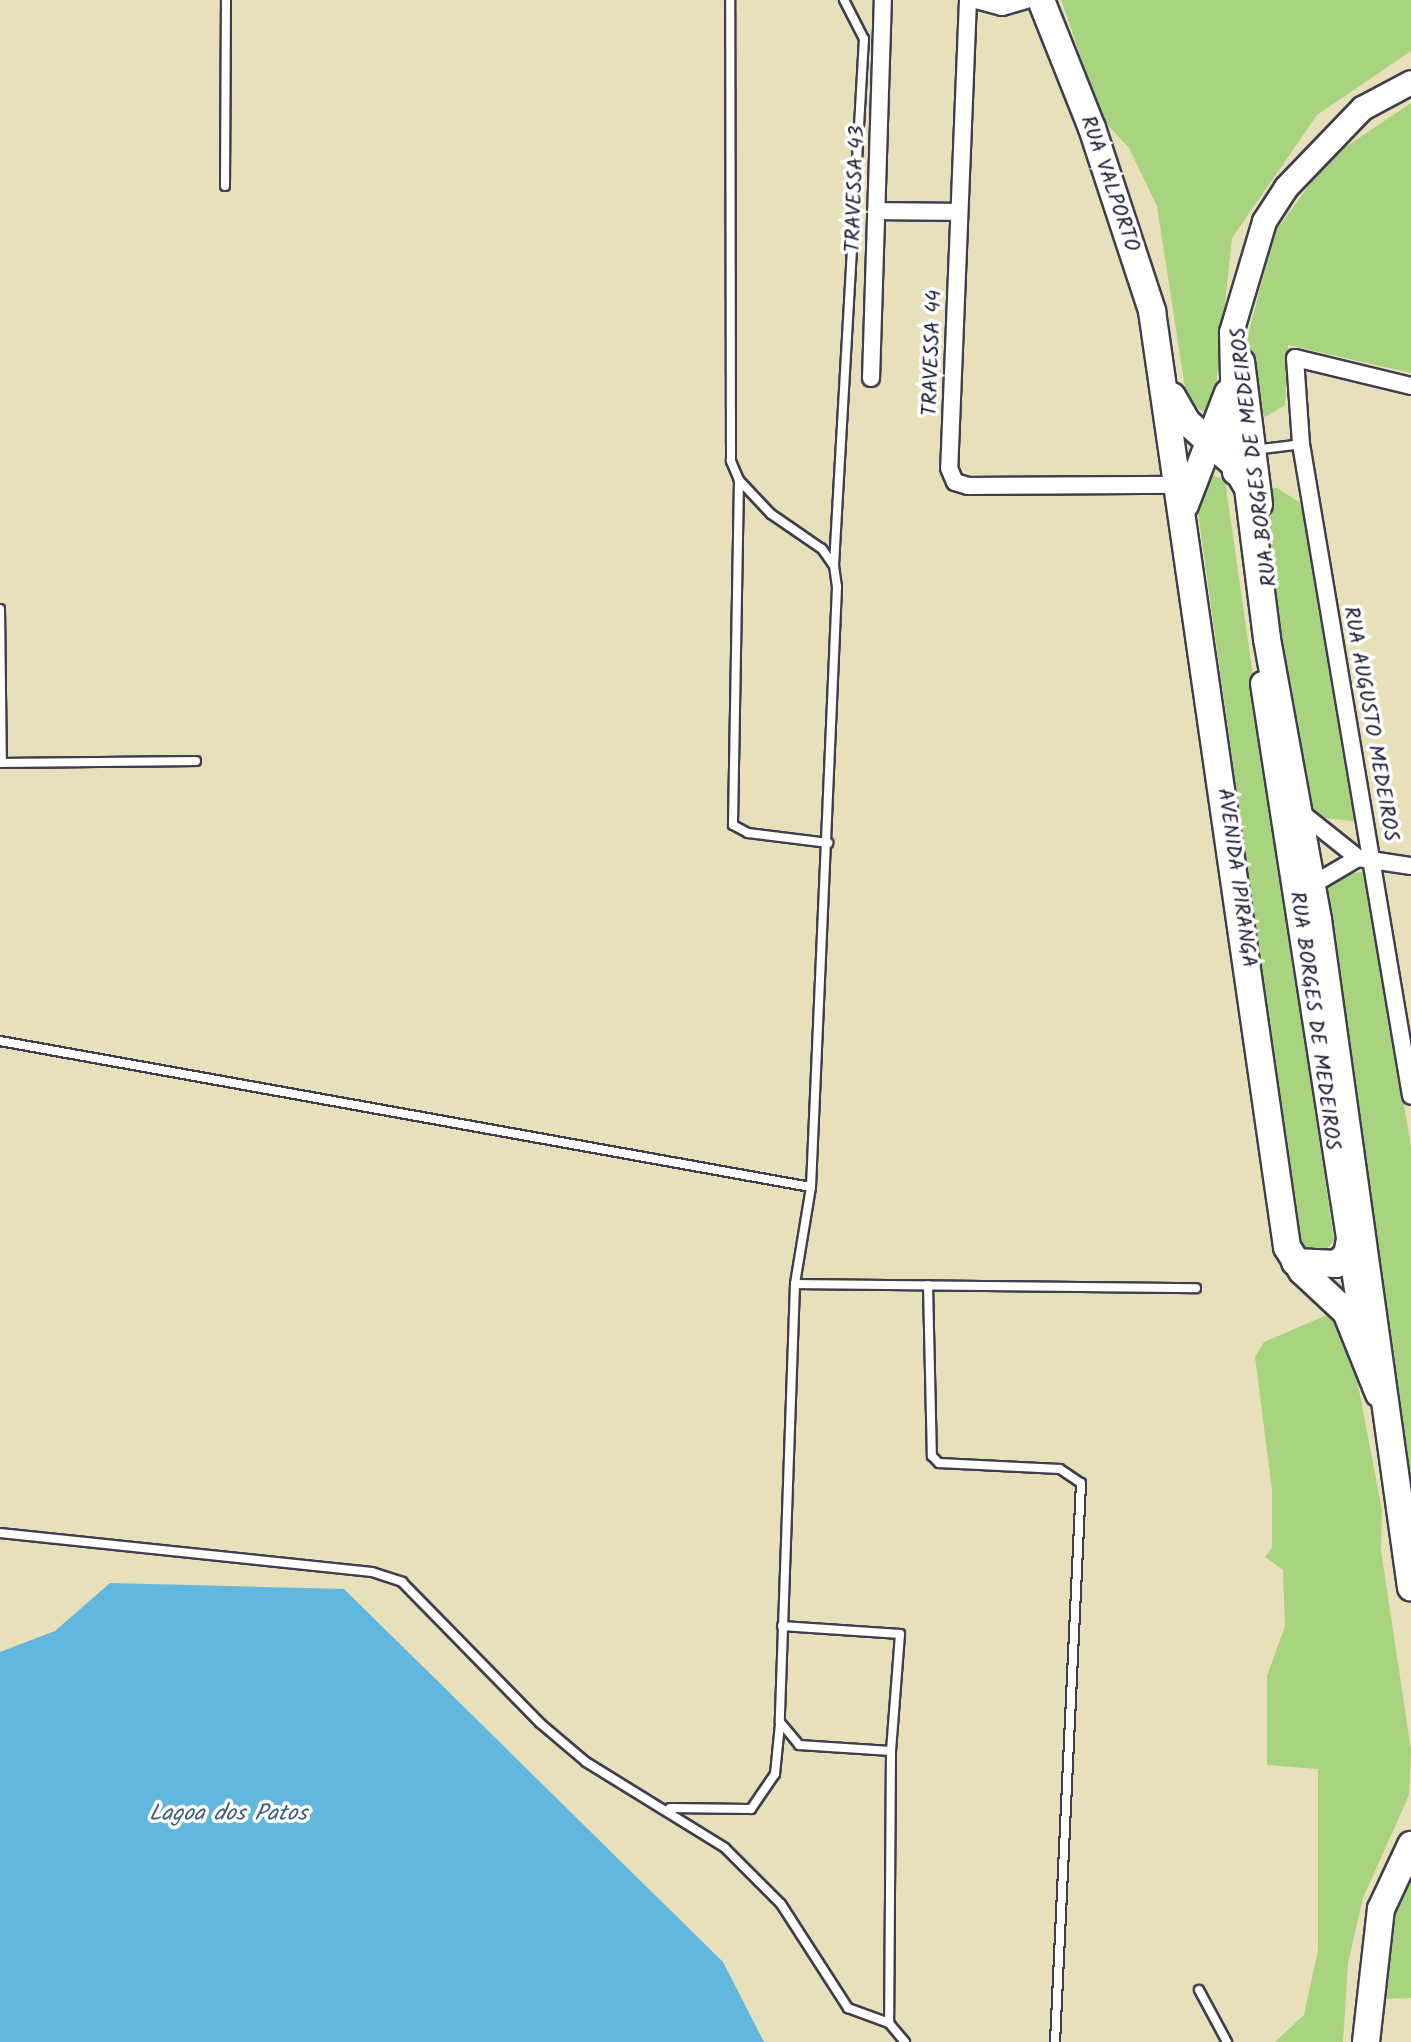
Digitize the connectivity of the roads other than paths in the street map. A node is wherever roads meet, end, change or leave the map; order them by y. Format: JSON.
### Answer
{"nodes":[{"id":1,"x":226,"y":0,"type":"edge"},
{"id":2,"x":730,"y":0,"type":"edge"},
{"id":3,"x":844,"y":0,"type":"edge"},
{"id":4,"x":883,"y":0,"type":"edge"},
{"id":5,"x":968,"y":0,"type":"edge"},
{"id":6,"x":975,"y":0,"type":"edge"},
{"id":7,"x":1026,"y":0,"type":"edge"},
{"id":8,"x":1041,"y":0,"type":"edge"},
{"id":9,"x":1411,"y":82,"type":"edge"},
{"id":10,"x":225,"y":186,"type":"dead end"},
{"id":11,"x":876,"y":211,"type":"junction"},
{"id":12,"x":959,"y":212,"type":"junction"},
{"id":13,"x":1237,"y":313,"type":"junction"},
{"id":14,"x":1162,"y":372,"type":"junction"},
{"id":15,"x":871,"y":378,"type":"dead end"},
{"id":16,"x":1411,"y":386,"type":"edge"},
{"id":17,"x":1228,"y":393,"type":"junction"},
{"id":18,"x":1212,"y":443,"type":"junction"},
{"id":19,"x":1301,"y":444,"type":"junction"},
{"id":20,"x":1262,"y":449,"type":"dead end"},
{"id":21,"x":1233,"y":463,"type":"junction"},
{"id":22,"x":739,"y":480,"type":"junction"},
{"id":23,"x":1182,"y":496,"type":"junction"},
{"id":24,"x":834,"y":566,"type":"junction"},
{"id":25,"x":0,"y":609,"type":"edge"},
{"id":26,"x":1283,"y":730,"type":"junction"},
{"id":27,"x":196,"y":761,"type":"dead end"},
{"id":28,"x":1,"y":763,"type":"edge"},
{"id":29,"x":1299,"y":811,"type":"junction"},
{"id":30,"x":828,"y":843,"type":"junction"},
{"id":31,"x":1365,"y":859,"type":"junction"},
{"id":32,"x":1411,"y":866,"type":"edge"},
{"id":33,"x":1312,"y":892,"type":"junction"},
{"id":34,"x":0,"y":1041,"type":"edge"},
{"id":35,"x":1411,"y":1096,"type":"edge"},
{"id":36,"x":811,"y":1187,"type":"junction"},
{"id":37,"x":1347,"y":1255,"type":"junction"},
{"id":38,"x":1295,"y":1262,"type":"junction"},
{"id":39,"x":795,"y":1284,"type":"junction"},
{"id":40,"x":928,"y":1286,"type":"junction"},
{"id":41,"x":1196,"y":1288,"type":"dead end"},
{"id":42,"x":1367,"y":1357,"type":"junction"},
{"id":43,"x":1379,"y":1394,"type":"junction"},
{"id":44,"x":0,"y":1533,"type":"edge"},
{"id":45,"x":1411,"y":1588,"type":"edge"},
{"id":46,"x":782,"y":1626,"type":"junction"},
{"id":47,"x":780,"y":1722,"type":"junction"},
{"id":48,"x":891,"y":1751,"type":"junction"},
{"id":49,"x":667,"y":1807,"type":"junction"},
{"id":50,"x":1411,"y":1845,"type":"edge"},
{"id":51,"x":1199,"y":1990,"type":"dead end"},
{"id":52,"x":889,"y":2023,"type":"junction"},
{"id":53,"x":905,"y":2042,"type":"edge"},
{"id":54,"x":1055,"y":2042,"type":"edge"},
{"id":55,"x":1227,"y":2042,"type":"edge"},
{"id":56,"x":1366,"y":2042,"type":"edge"}],
"edges":[{"from":1,"to":10,"type":"lane"},
{"from":2,"to":22,"type":"lane"},
{"from":3,"to":24,"type":"lane"},
{"from":4,"to":11,"type":"street","name":"TRAVESSA 43"},
{"from":5,"to":12,"type":"street","name":"TRAVESSA 44"},
{"from":6,"to":7,"type":"street"},
{"from":8,"to":14,"type":"main road","name":"RUA VALPORTO"},
{"from":9,"to":13,"type":"main road"},
{"from":11,"to":12,"type":"street"},
{"from":11,"to":15,"type":"street","name":"TRAVESSA 43"},
{"from":12,"to":23,"type":"street","name":"TRAVESSA 44"},
{"from":13,"to":17,"type":"main road","name":"RUA BORGES DE MEDEIROS"},
{"from":13,"to":26,"type":"main road","name":"RUA BORGES DE MEDEIROS"},
{"from":14,"to":18,"type":"main road"},
{"from":14,"to":23,"type":"main road","name":"AVENIDA IPIRANGA"},
{"from":16,"to":19,"type":"street","name":"RUA AUGUSTO MEDEIROS"},
{"from":17,"to":18,"type":"main road"},
{"from":17,"to":21,"type":"main road","name":"RUA BORGES DE MEDEIROS"},
{"from":18,"to":21,"type":"main road"},
{"from":18,"to":23,"type":"main road"},
{"from":19,"to":20,"type":"lane"},
{"from":19,"to":31,"type":"street","name":"RUA AUGUSTO MEDEIROS"},
{"from":21,"to":26,"type":"main road"},
{"from":21,"to":37,"type":"main road","name":"RUA BORGES DE MEDEIROS"},
{"from":22,"to":24,"type":"lane"},
{"from":22,"to":30,"type":"lane"},
{"from":23,"to":38,"type":"main road","name":"AVENIDA IPIRANGA"},
{"from":24,"to":30,"type":"lane"},
{"from":25,"to":28,"type":"lane"},
{"from":26,"to":29,"type":"main road","name":"RUA BORGES DE MEDEIROS"},
{"from":27,"to":28,"type":"lane"},
{"from":29,"to":31,"type":"street"},
{"from":29,"to":33,"type":"main road","name":"RUA BORGES DE MEDEIROS"},
{"from":30,"to":36,"type":"lane"},
{"from":31,"to":32,"type":"street"},
{"from":31,"to":33,"type":"street"},
{"from":31,"to":35,"type":"street","name":"RUA AUGUSTO MEDEIROS"},
{"from":33,"to":37,"type":"main road"},
{"from":33,"to":43,"type":"main road","name":"RUA BORGES DE MEDEIROS"},
{"from":34,"to":36,"type":"lane"},
{"from":36,"to":39,"type":"lane"},
{"from":37,"to":38,"type":"main road"},
{"from":37,"to":42,"type":"main road","name":"RUA BORGES DE MEDEIROS"},
{"from":38,"to":42,"type":"main road","name":"AVENIDA IPIRANGA"},
{"from":39,"to":40,"type":"lane"},
{"from":39,"to":46,"type":"lane"},
{"from":40,"to":41,"type":"lane"},
{"from":40,"to":54,"type":"lane"},
{"from":42,"to":43,"type":"main road","name":"RUA BORGES DE MEDEIROS"},
{"from":43,"to":45,"type":"main road","name":"RUA BORGES DE MEDEIROS"},
{"from":44,"to":49,"type":"lane"},
{"from":46,"to":47,"type":"lane"},
{"from":46,"to":48,"type":"lane"},
{"from":47,"to":48,"type":"lane"},
{"from":47,"to":49,"type":"lane"},
{"from":48,"to":52,"type":"lane"},
{"from":49,"to":52,"type":"lane"},
{"from":50,"to":56,"type":"main road"},
{"from":51,"to":55,"type":"lane"},
{"from":52,"to":53,"type":"lane"}]}
